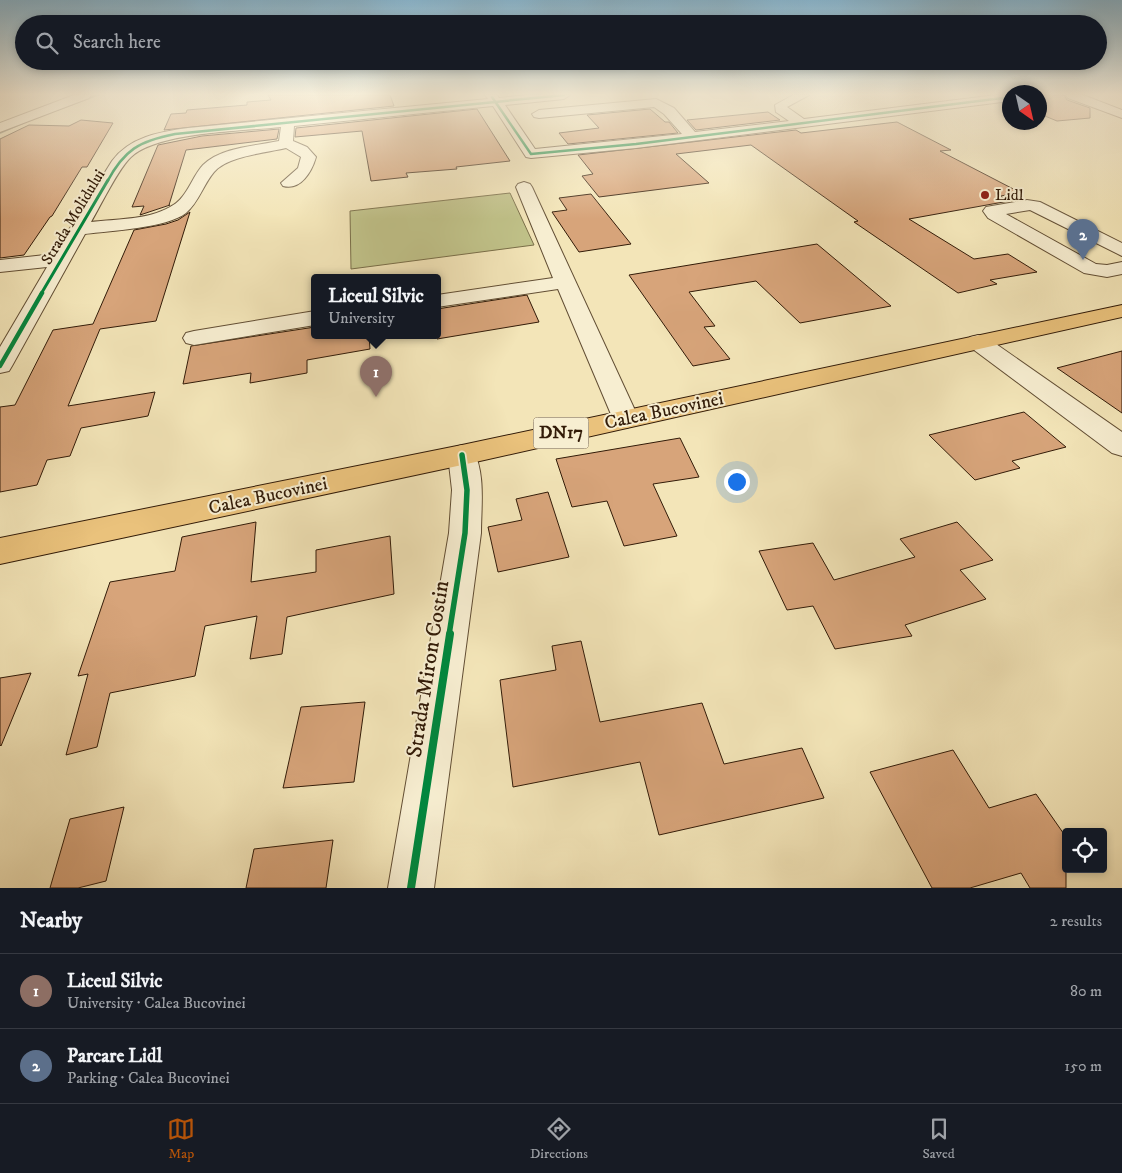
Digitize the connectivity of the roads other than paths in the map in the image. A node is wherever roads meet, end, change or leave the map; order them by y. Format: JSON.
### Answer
{"nodes":[{"id":1,"x":172,"y":136,"type":"edge"},
{"id":2,"x":287,"y":136,"type":"edge"},
{"id":3,"x":520,"y":136,"type":"edge"},
{"id":4,"x":697,"y":136,"type":"edge"},
{"id":5,"x":692,"y":137,"type":"joint"},
{"id":6,"x":286,"y":144,"type":"junction"},
{"id":7,"x":289,"y":183,"type":"dead end"},
{"id":8,"x":524,"y":187,"type":"dead end"},
{"id":9,"x":79,"y":229,"type":"junction"},
{"id":10,"x":1122,"y":250,"type":"edge"},
{"id":11,"x":62,"y":259,"type":"junction"},
{"id":12,"x":0,"y":266,"type":"edge"},
{"id":13,"x":1122,"y":268,"type":"edge"},
{"id":14,"x":564,"y":282,"type":"junction"},
{"id":15,"x":441,"y":300,"type":"edge"},
{"id":16,"x":1122,"y":310,"type":"edge"},
{"id":17,"x":311,"y":319,"type":"edge"},
{"id":18,"x":194,"y":338,"type":"dead end"},
{"id":19,"x":978,"y":342,"type":"junction"},
{"id":20,"x":7,"y":343,"type":"edge"},
{"id":21,"x":0,"y":366,"type":"edge"},
{"id":22,"x":626,"y":419,"type":"junction"},
{"id":23,"x":1122,"y":446,"type":"edge"},
{"id":24,"x":462,"y":455,"type":"junction"},
{"id":25,"x":0,"y":552,"type":"edge"},
{"id":26,"x":411,"y":888,"type":"edge"}],
"edges":[{"from":1,"to":9,"type":"street","name":"Strada Molidului"},
{"from":2,"to":6,"type":"street"},
{"from":3,"to":5,"type":"street"},
{"from":4,"to":5,"type":"street"},
{"from":6,"to":7,"type":"street"},
{"from":6,"to":9,"type":"street"},
{"from":8,"to":14,"type":"street"},
{"from":9,"to":11,"type":"street","name":"Strada Molidului"},
{"from":10,"to":13,"type":"street"},
{"from":11,"to":12,"type":"street"},
{"from":11,"to":20,"type":"street","name":"Strada Molidului"},
{"from":14,"to":15,"type":"street"},
{"from":14,"to":22,"type":"street"},
{"from":16,"to":19,"type":"highway","name":"Calea Bucovinei","number":"DN17"},
{"from":17,"to":18,"type":"street"},
{"from":19,"to":22,"type":"highway","name":"Calea Bucovinei","number":"DN17"},
{"from":19,"to":23,"type":"street"},
{"from":20,"to":21,"type":"street","name":"Strada Molidului"},
{"from":22,"to":24,"type":"highway","name":"Calea Bucovinei","number":"DN17"},
{"from":24,"to":25,"type":"highway","name":"Calea Bucovinei","number":"DN17"},
{"from":24,"to":26,"type":"street","name":"Strada Miron Costin"}]}
